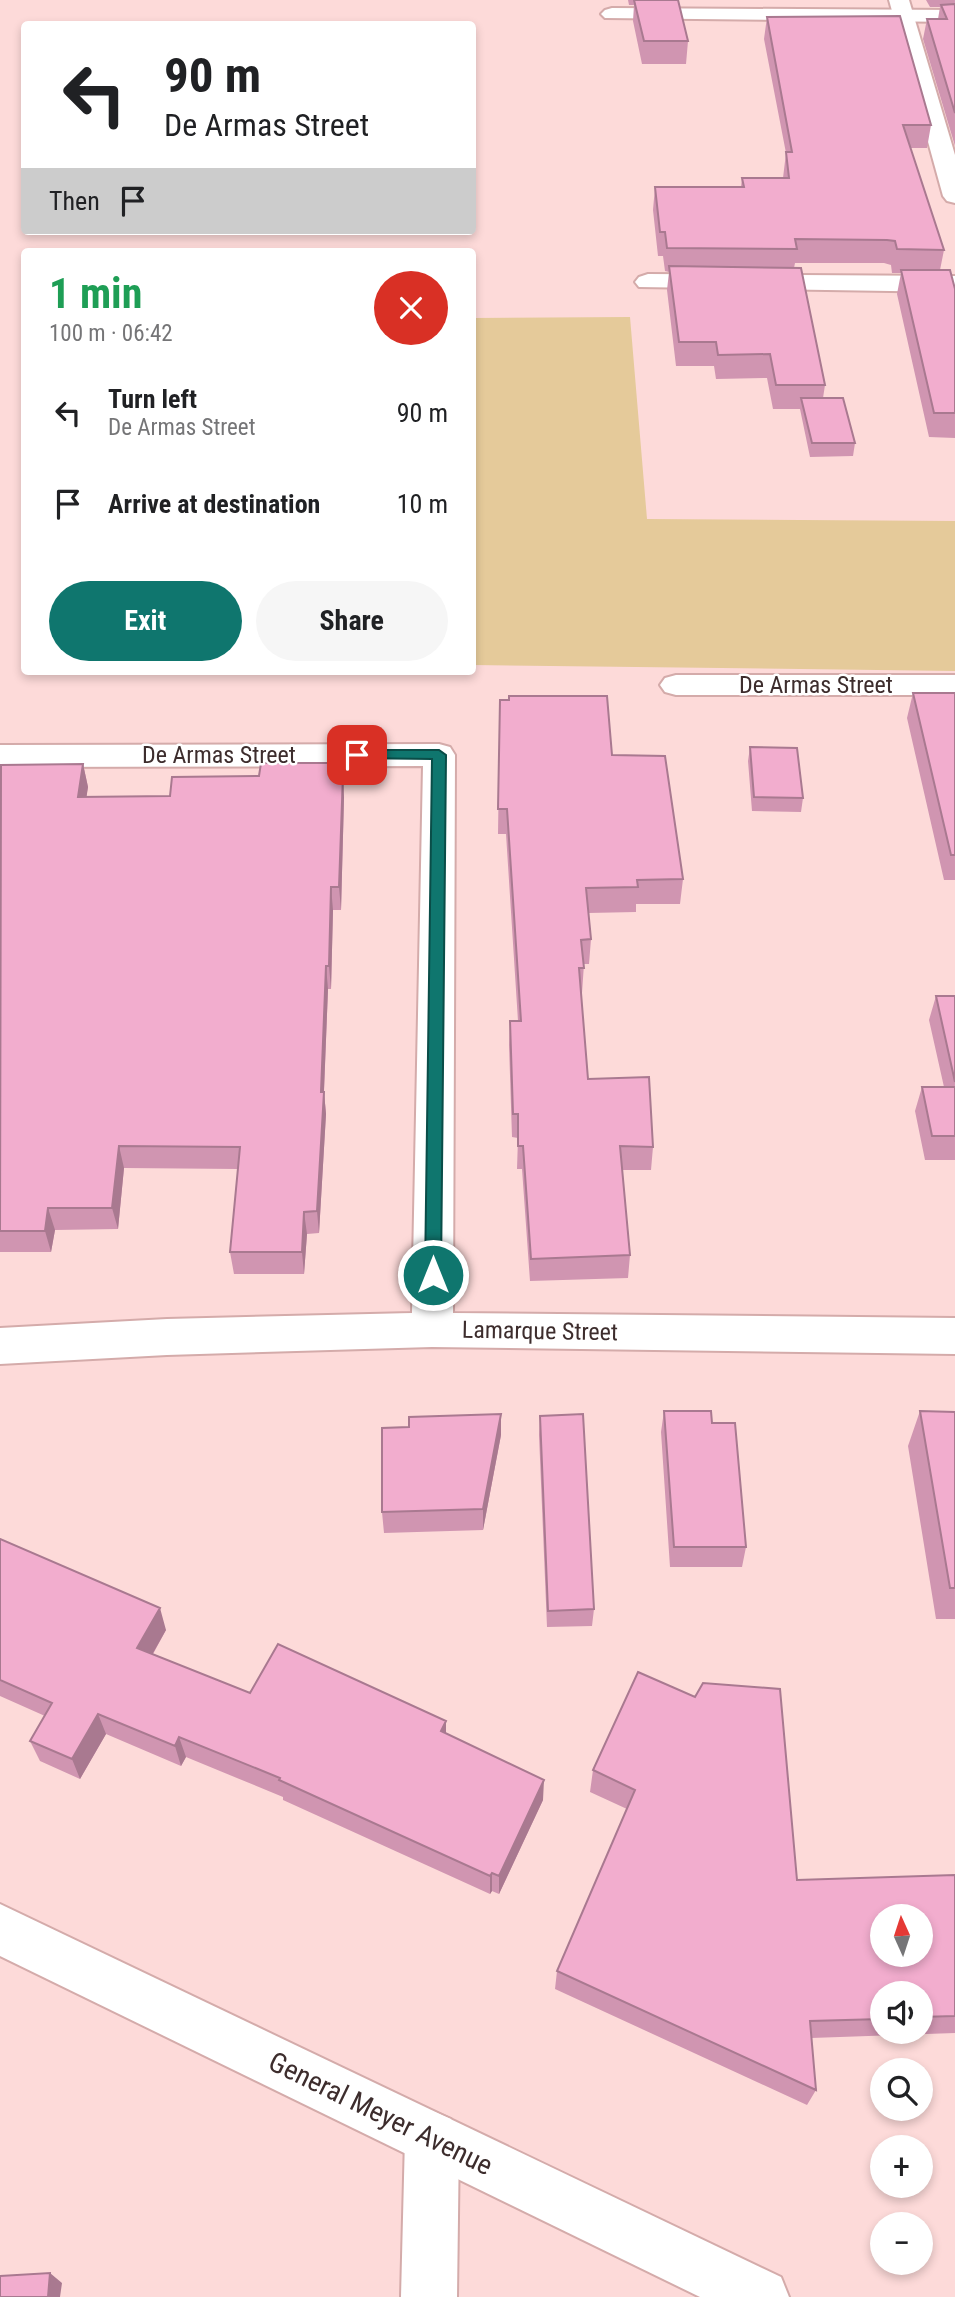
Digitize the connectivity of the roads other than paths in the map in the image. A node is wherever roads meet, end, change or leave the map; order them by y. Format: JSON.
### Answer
{"nodes":[{"id":1,"x":901,"y":8,"type":"edge"},
{"id":2,"x":612,"y":14,"type":"dead end"},
{"id":3,"x":955,"y":16,"type":"edge"},
{"id":4,"x":955,"y":196,"type":"edge"},
{"id":5,"x":648,"y":282,"type":"dead end"},
{"id":6,"x":955,"y":284,"type":"edge"},
{"id":7,"x":676,"y":685,"type":"dead end"},
{"id":8,"x":955,"y":685,"type":"edge"},
{"id":9,"x":0,"y":756,"type":"edge"},
{"id":10,"x":432,"y":1330,"type":"junction"},
{"id":11,"x":955,"y":1336,"type":"edge"},
{"id":12,"x":0,"y":1346,"type":"edge"},
{"id":13,"x":0,"y":1930,"type":"edge"},
{"id":14,"x":432,"y":2138,"type":"junction"},
{"id":15,"x":429,"y":2297,"type":"edge"},
{"id":16,"x":761,"y":2297,"type":"edge"}],
"edges":[{"from":1,"to":2,"type":"street"},
{"from":1,"to":3,"type":"street"},
{"from":1,"to":4,"type":"street"},
{"from":5,"to":6,"type":"street"},
{"from":7,"to":8,"type":"street","name":"De Armas Street"},
{"from":9,"to":10,"type":"street","name":"De Armas Street"},
{"from":10,"to":11,"type":"street","name":"Lamarque Street"},
{"from":10,"to":12,"type":"street","name":"Lamarque Street"},
{"from":13,"to":14,"type":"street","name":"General Meyer Avenue"},
{"from":14,"to":15,"type":"street"},
{"from":14,"to":16,"type":"street","name":"General Meyer Avenue"}]}
